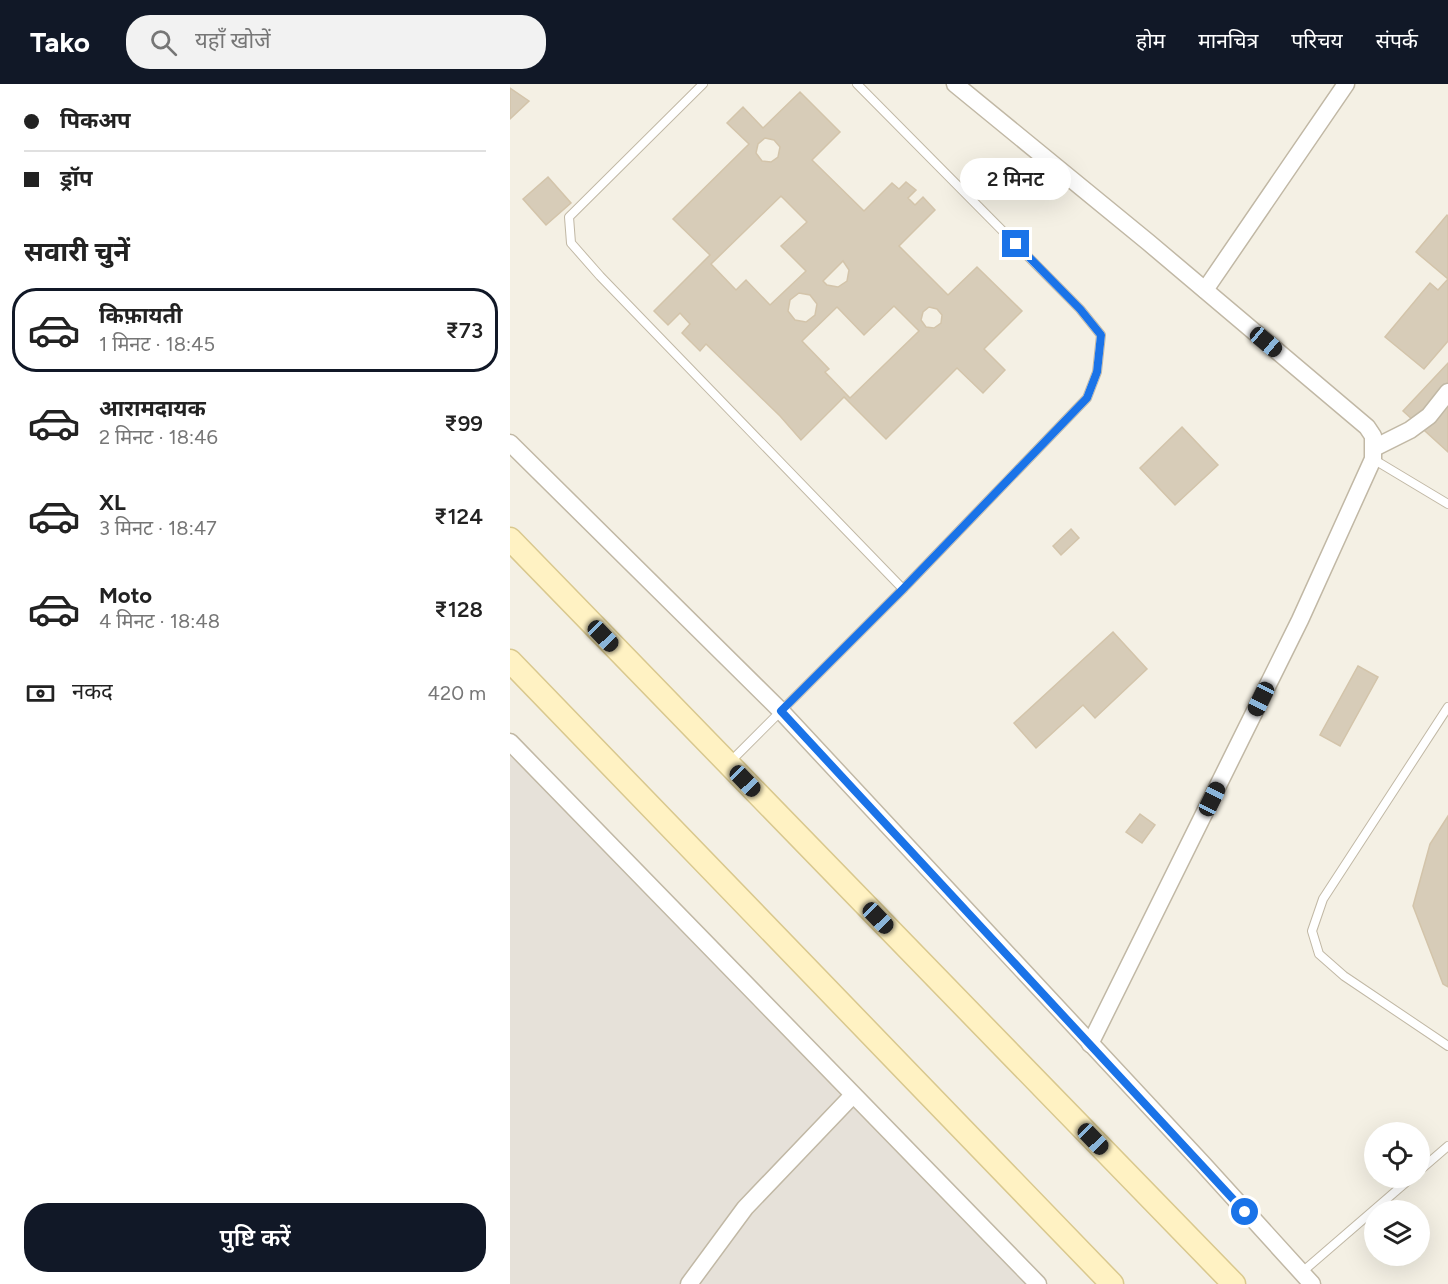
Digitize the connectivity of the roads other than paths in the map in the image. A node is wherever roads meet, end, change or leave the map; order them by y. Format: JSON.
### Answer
{"nodes":[{"id":1,"x":703,"y":84,"type":"edge"},
{"id":2,"x":857,"y":84,"type":"edge"},
{"id":3,"x":955,"y":84,"type":"edge"},
{"id":4,"x":1346,"y":84,"type":"edge"},
{"id":5,"x":1205,"y":290,"type":"junction"},
{"id":6,"x":1448,"y":393,"type":"edge"},
{"id":7,"x":510,"y":443,"type":"edge"},
{"id":8,"x":1374,"y":454,"type":"junction"},
{"id":9,"x":1448,"y":504,"type":"edge"},
{"id":10,"x":510,"y":539,"type":"edge"},
{"id":11,"x":903,"y":589,"type":"junction"},
{"id":12,"x":510,"y":661,"type":"edge"},
{"id":13,"x":1448,"y":707,"type":"edge"},
{"id":14,"x":781,"y":711,"type":"junction"},
{"id":15,"x":510,"y":742,"type":"edge"},
{"id":16,"x":728,"y":764,"type":"junction"},
{"id":17,"x":1090,"y":1044,"type":"junction"},
{"id":18,"x":1448,"y":1046,"type":"edge"},
{"id":19,"x":853,"y":1095,"type":"junction"},
{"id":20,"x":1448,"y":1146,"type":"edge"},
{"id":21,"x":1430,"y":1162,"type":"edge"},
{"id":22,"x":1400,"y":1188,"type":"edge"},
{"id":23,"x":1306,"y":1278,"type":"edge"},
{"id":24,"x":689,"y":1284,"type":"edge"},
{"id":25,"x":1038,"y":1284,"type":"edge"},
{"id":26,"x":1112,"y":1284,"type":"edge"},
{"id":27,"x":1233,"y":1284,"type":"edge"}],
"edges":[{"from":1,"to":11,"type":"lane"},
{"from":2,"to":11,"type":"lane"},
{"from":3,"to":5,"type":"street"},
{"from":4,"to":5,"type":"street"},
{"from":5,"to":8,"type":"street"},
{"from":6,"to":8,"type":"street"},
{"from":7,"to":14,"type":"street"},
{"from":8,"to":9,"type":"lane"},
{"from":8,"to":17,"type":"street"},
{"from":10,"to":16,"type":"main road"},
{"from":11,"to":14,"type":"lane"},
{"from":12,"to":26,"type":"main road"},
{"from":13,"to":18,"type":"lane"},
{"from":14,"to":16,"type":"lane"},
{"from":14,"to":17,"type":"street"},
{"from":15,"to":19,"type":"street"},
{"from":16,"to":27,"type":"main road"},
{"from":17,"to":23,"type":"street"},
{"from":19,"to":24,"type":"street"},
{"from":19,"to":25,"type":"street"},
{"from":20,"to":21,"type":"lane"},
{"from":22,"to":23,"type":"lane"}]}
